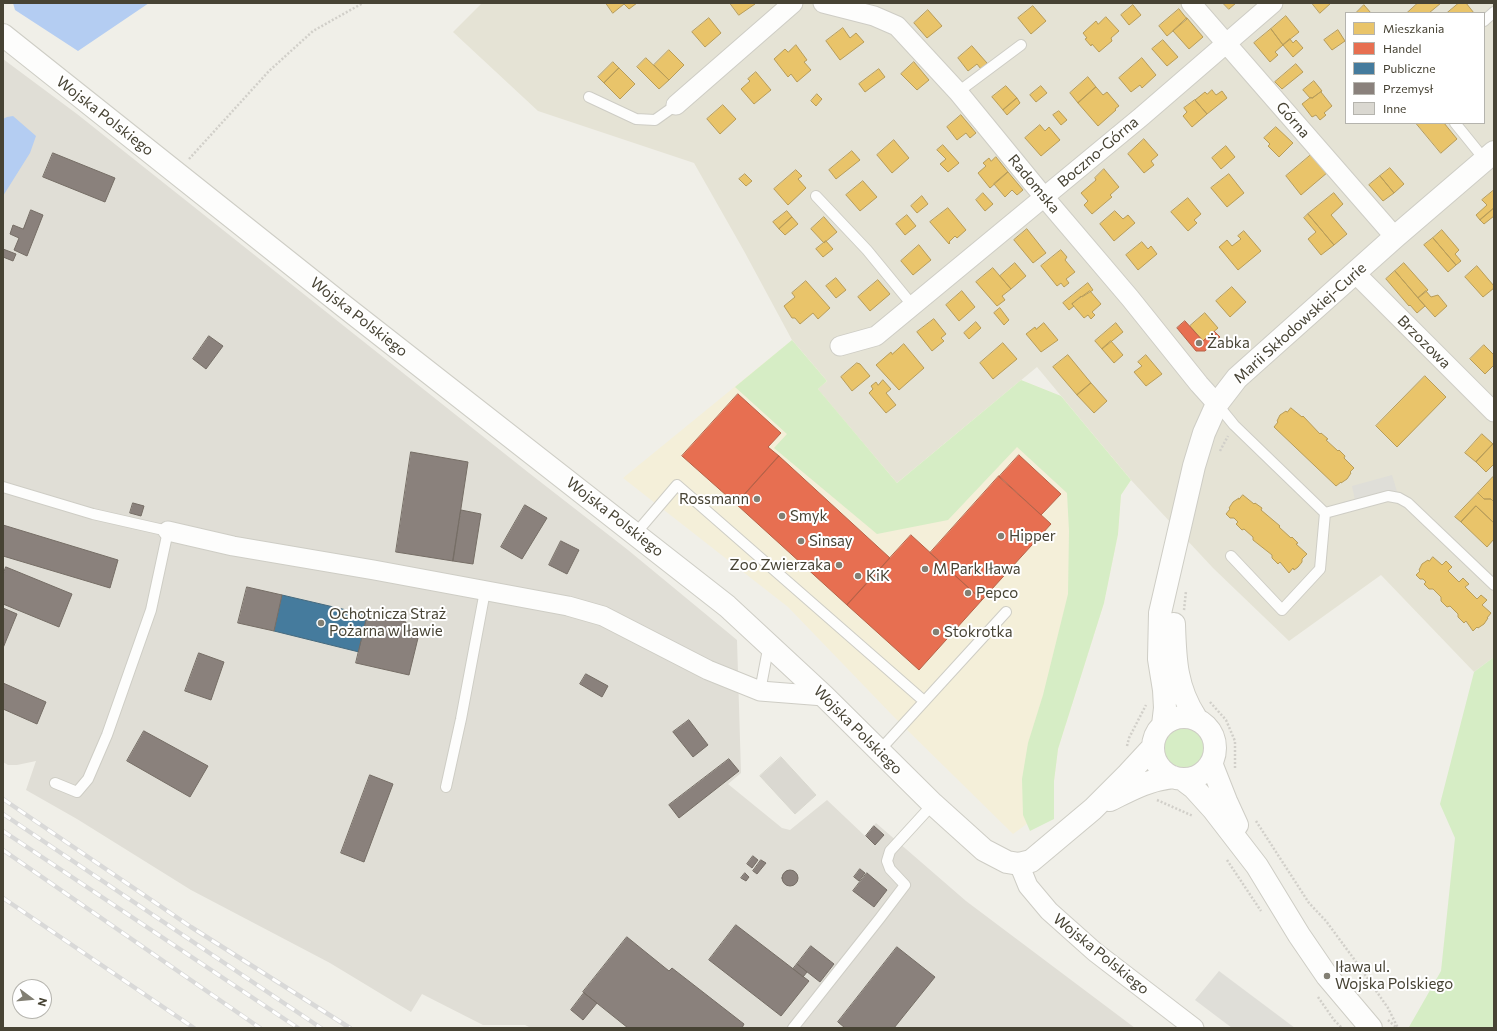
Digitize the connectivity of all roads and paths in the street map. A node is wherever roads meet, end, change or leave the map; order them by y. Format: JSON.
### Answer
{"nodes":[{"id":1,"x":363,"y":3,"type":"edge"},
{"id":2,"x":793,"y":3,"type":"edge"},
{"id":3,"x":823,"y":3,"type":"edge"},
{"id":4,"x":1191,"y":3,"type":"edge"},
{"id":5,"x":1273,"y":3,"type":"edge"},
{"id":6,"x":1494,"y":12,"type":"edge"},
{"id":7,"x":1485,"y":20,"type":"edge"},
{"id":8,"x":3,"y":35,"type":"edge"},
{"id":9,"x":1226,"y":44,"type":"junction"},
{"id":10,"x":1021,"y":45,"type":"dead end"},
{"id":11,"x":958,"y":92,"type":"junction"},
{"id":12,"x":589,"y":97,"type":"dead end"},
{"id":13,"x":676,"y":105,"type":"joint"},
{"id":14,"x":1456,"y":124,"type":"edge"},
{"id":15,"x":1490,"y":156,"type":"edge"},
{"id":16,"x":176,"y":172,"type":"junction"},
{"id":17,"x":816,"y":196,"type":"dead end"},
{"id":18,"x":1044,"y":197,"type":"junction"},
{"id":19,"x":1395,"y":237,"type":"junction"},
{"id":20,"x":1355,"y":273,"type":"junction"},
{"id":21,"x":913,"y":306,"type":"junction"},
{"id":22,"x":840,"y":346,"type":"dead end"},
{"id":23,"x":1217,"y":404,"type":"junction"},
{"id":24,"x":1494,"y":412,"type":"edge"},
{"id":25,"x":1234,"y":425,"type":"junction"},
{"id":26,"x":1219,"y":452,"type":"dead end"},
{"id":27,"x":3,"y":487,"type":"edge"},
{"id":28,"x":1325,"y":513,"type":"junction"},
{"id":29,"x":168,"y":531,"type":"junction"},
{"id":30,"x":636,"y":533,"type":"junction"},
{"id":31,"x":1231,"y":556,"type":"dead end"},
{"id":32,"x":1172,"y":564,"type":"junction"},
{"id":33,"x":1494,"y":585,"type":"edge"},
{"id":34,"x":1186,"y":590,"type":"dead end"},
{"id":35,"x":485,"y":591,"type":"junction"},
{"id":36,"x":1006,"y":612,"type":"dead end"},
{"id":37,"x":1184,"y":615,"type":"dead end"},
{"id":38,"x":769,"y":644,"type":"junction"},
{"id":39,"x":760,"y":691,"type":"junction"},
{"id":40,"x":824,"y":696,"type":"junction"},
{"id":41,"x":924,"y":701,"type":"junction"},
{"id":42,"x":1196,"y":718,"type":"junction"},
{"id":43,"x":1162,"y":725,"type":"junction"},
{"id":44,"x":1153,"y":747,"type":"junction"},
{"id":45,"x":879,"y":751,"type":"junction"},
{"id":46,"x":1211,"y":764,"type":"junction"},
{"id":47,"x":1178,"y":778,"type":"junction"},
{"id":48,"x":55,"y":783,"type":"dead end"},
{"id":49,"x":446,"y":787,"type":"dead end"},
{"id":50,"x":1135,"y":787,"type":"junction"},
{"id":51,"x":933,"y":804,"type":"junction"},
{"id":52,"x":1093,"y":809,"type":"junction"},
{"id":53,"x":1199,"y":818,"type":"dead end"},
{"id":54,"x":1224,"y":856,"type":"dead end"},
{"id":55,"x":1019,"y":864,"type":"junction"},
{"id":56,"x":1257,"y":866,"type":"junction"},
{"id":57,"x":1307,"y":907,"type":"dead end"},
{"id":58,"x":1262,"y":913,"type":"dead end"},
{"id":59,"x":1316,"y":994,"type":"dead end"},
{"id":60,"x":1379,"y":1024,"type":"edge"},
{"id":61,"x":793,"y":1028,"type":"edge"},
{"id":62,"x":1194,"y":1028,"type":"edge"},
{"id":63,"x":1342,"y":1028,"type":"edge"},
{"id":64,"x":1397,"y":1028,"type":"edge"}],
"edges":[{"from":1,"to":16,"type":"path"},
{"from":2,"to":13,"type":"street"},
{"from":3,"to":11,"type":"street","name":"Radomska"},
{"from":4,"to":9,"type":"street","name":"Górna"},
{"from":5,"to":9,"type":"street","name":"Boczno-Górna"},
{"from":6,"to":7,"type":"lane"},
{"from":8,"to":16,"type":"street","name":"Wojska Polskiego"},
{"from":9,"to":18,"type":"street","name":"Boczno-Górna"},
{"from":9,"to":19,"type":"street","name":"Górna"},
{"from":10,"to":11,"type":"lane"},
{"from":11,"to":18,"type":"street","name":"Radomska"},
{"from":12,"to":13,"type":"lane"},
{"from":14,"to":15,"type":"lane"},
{"from":15,"to":19,"type":"street","name":"Marii Skłodowskiej-Curie"},
{"from":16,"to":30,"type":"street","name":"Wojska Polskiego"},
{"from":17,"to":21,"type":"lane"},
{"from":18,"to":21,"type":"street","name":"Boczno-Górna"},
{"from":18,"to":23,"type":"street","name":"Radomska"},
{"from":19,"to":20,"type":"street","name":"Marii Skłodowskiej-Curie"},
{"from":20,"to":23,"type":"street","name":"Marii Skłodowskiej-Curie"},
{"from":20,"to":24,"type":"street","name":"Brzozowa"},
{"from":21,"to":22,"type":"street","name":"Boczno-Górna"},
{"from":23,"to":25,"type":"lane"},
{"from":23,"to":32,"type":"street","name":"Marii Skłodowskiej-Curie"},
{"from":25,"to":26,"type":"path"},
{"from":25,"to":28,"type":"lane"},
{"from":27,"to":29,"type":"lane"},
{"from":28,"to":31,"type":"lane"},
{"from":28,"to":33,"type":"lane"},
{"from":29,"to":35,"type":"street"},
{"from":29,"to":48,"type":"lane"},
{"from":30,"to":38,"type":"street","name":"Wojska Polskiego"},
{"from":30,"to":41,"type":"lane"},
{"from":32,"to":42,"type":"street","name":"Marii Skłodowskiej-Curie"},
{"from":32,"to":43,"type":"street","name":"Marii Skłodowskiej-Curie"},
{"from":34,"to":37,"type":"path"},
{"from":35,"to":39,"type":"street"},
{"from":35,"to":49,"type":"lane"},
{"from":36,"to":41,"type":"lane"},
{"from":38,"to":39,"type":"lane"},
{"from":38,"to":40,"type":"street","name":"Wojska Polskiego"},
{"from":39,"to":40,"type":"street"},
{"from":40,"to":45,"type":"street","name":"Wojska Polskiego"},
{"from":41,"to":45,"type":"lane"},
{"from":42,"to":43,"type":"street"},
{"from":42,"to":46,"type":"street"},
{"from":43,"to":44,"type":"street"},
{"from":44,"to":47,"type":"street"},
{"from":44,"to":52,"type":"street"},
{"from":45,"to":51,"type":"street","name":"Wojska Polskiego"},
{"from":46,"to":47,"type":"street"},
{"from":46,"to":56,"type":"street"},
{"from":47,"to":50,"type":"street"},
{"from":47,"to":56,"type":"street"},
{"from":50,"to":52,"type":"street"},
{"from":50,"to":53,"type":"path"},
{"from":51,"to":55,"type":"street","name":"Wojska Polskiego"},
{"from":51,"to":61,"type":"lane"},
{"from":52,"to":55,"type":"street"},
{"from":54,"to":58,"type":"path"},
{"from":55,"to":62,"type":"street","name":"Wojska Polskiego"},
{"from":56,"to":60,"type":"street"},
{"from":57,"to":64,"type":"path"},
{"from":59,"to":63,"type":"path"},
{"from":60,"to":64,"type":"path"}]}
